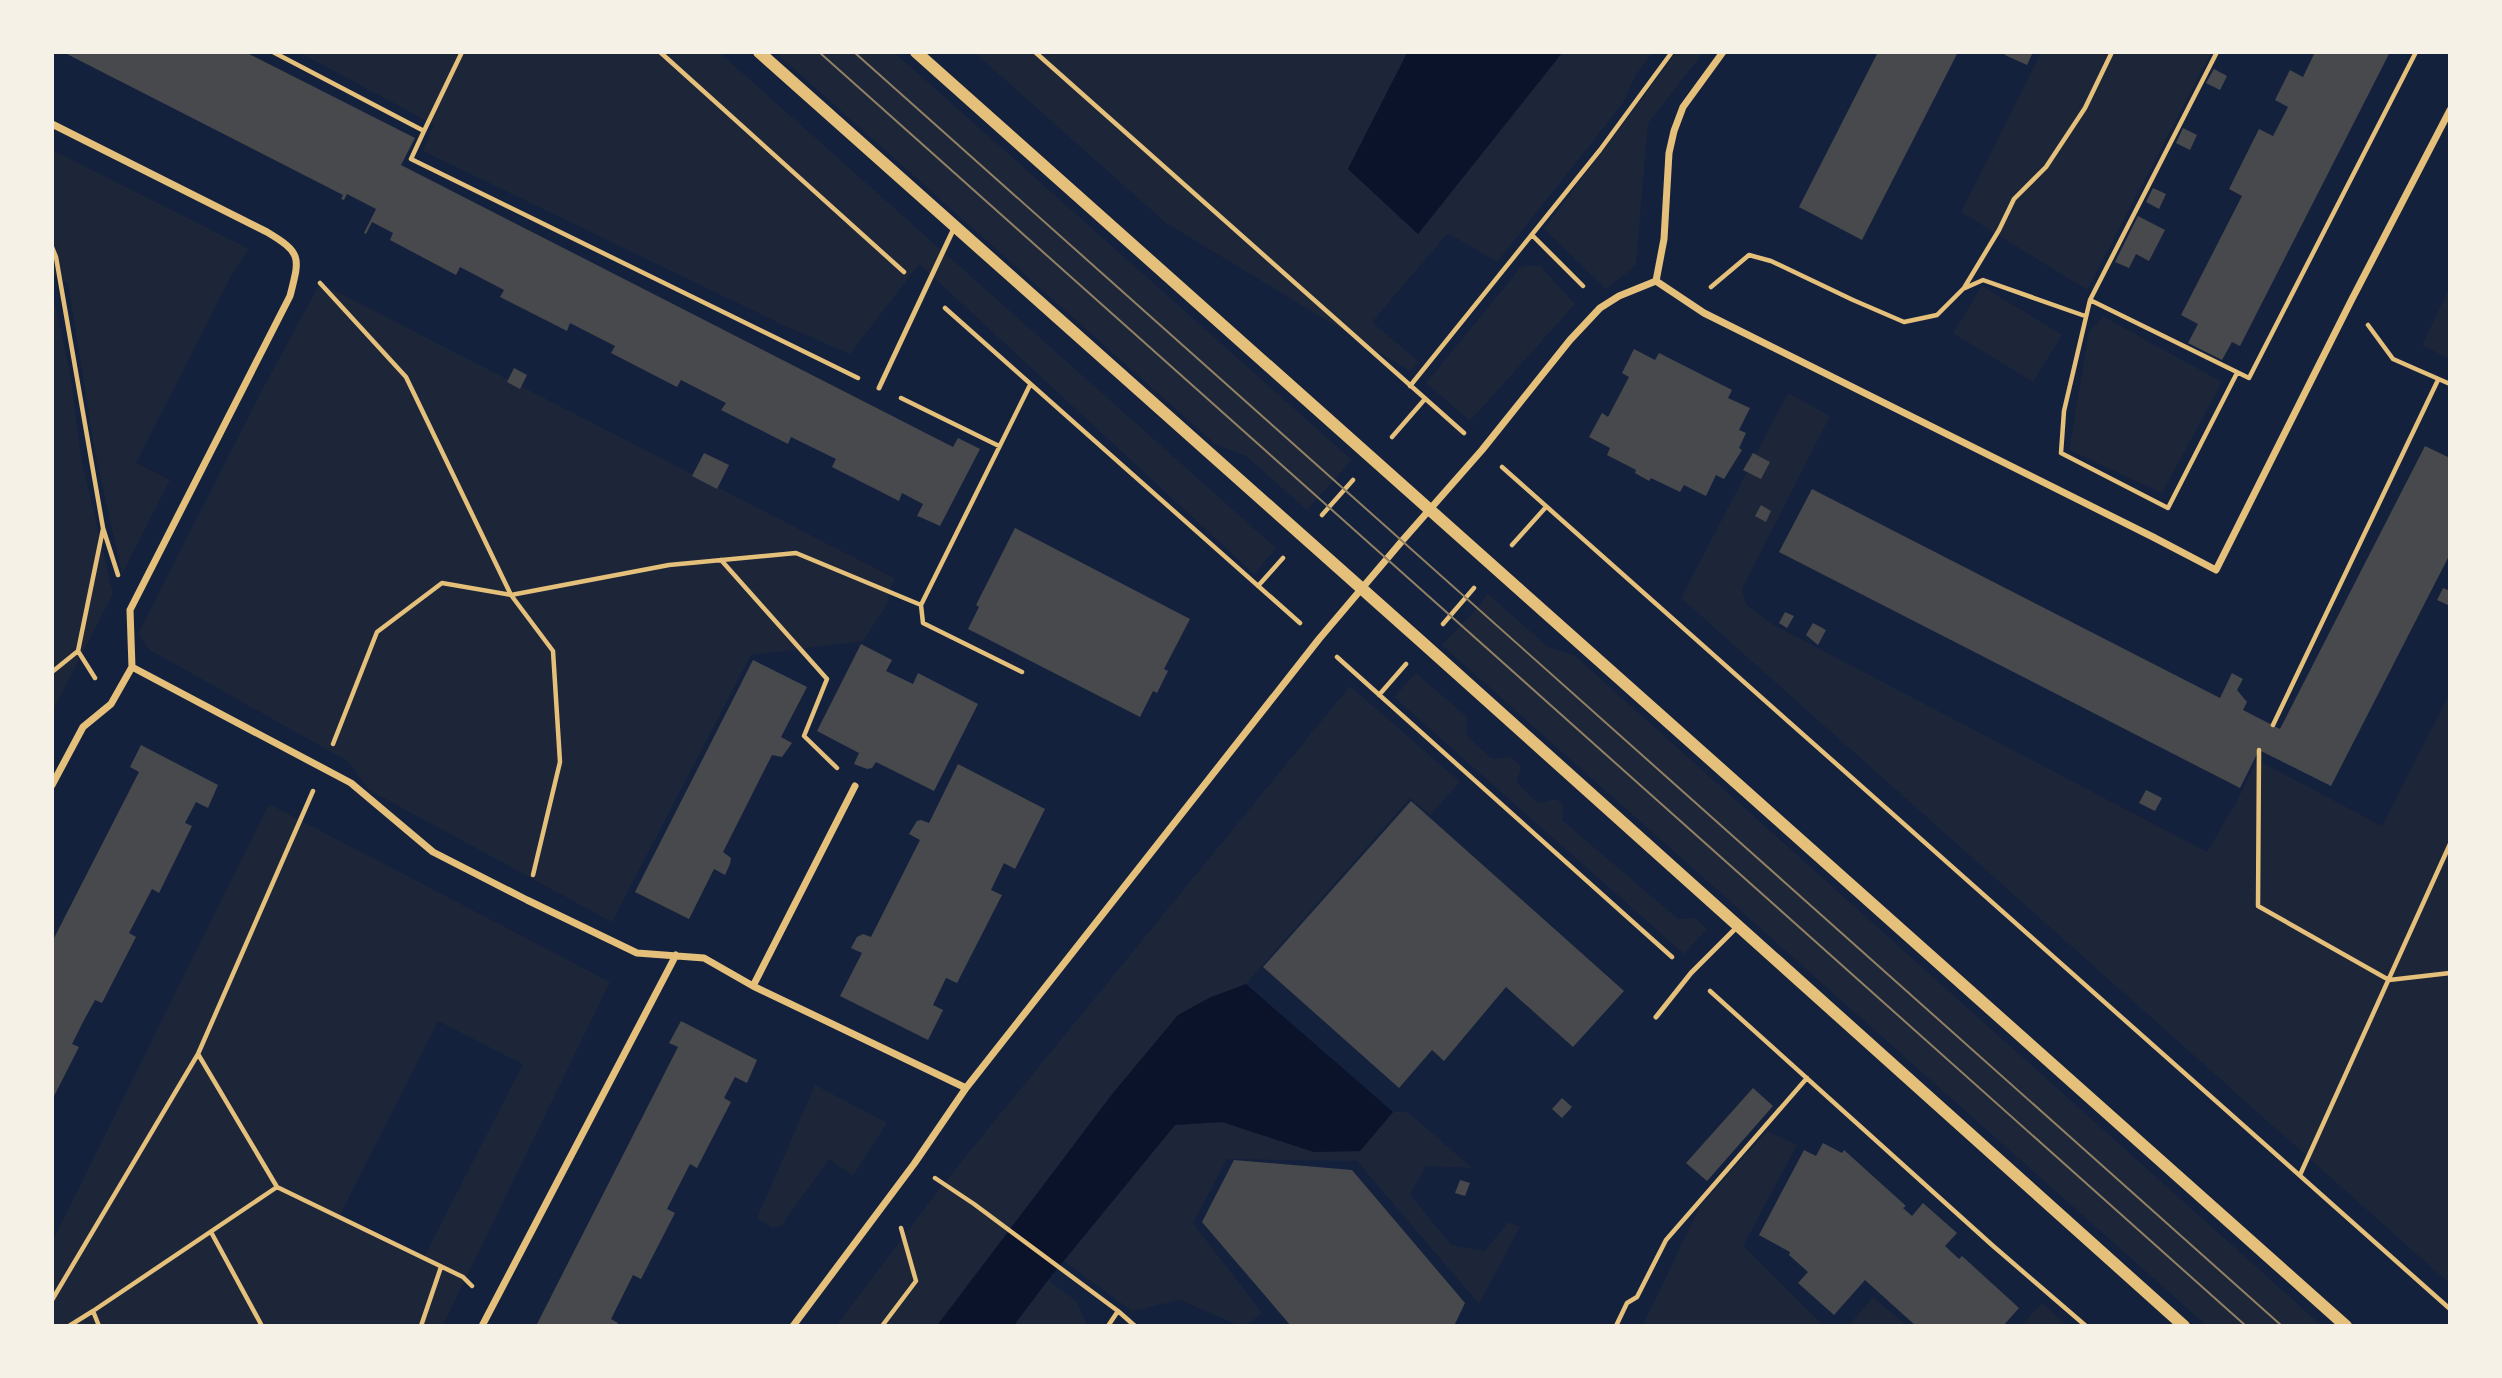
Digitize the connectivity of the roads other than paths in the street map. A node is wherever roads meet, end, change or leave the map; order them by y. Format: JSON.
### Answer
{"nodes":[{"id":1,"x":759,"y":52,"type":"edge"},
{"id":2,"x":916,"y":52,"type":"edge"},
{"id":3,"x":1723,"y":52,"type":"edge"},
{"id":4,"x":2449,"y":110,"type":"edge"},
{"id":5,"x":52,"y":124,"type":"edge"},
{"id":6,"x":955,"y":226,"type":"junction"},
{"id":7,"x":1656,"y":281,"type":"junction"},
{"id":8,"x":879,"y":388,"type":"road end"},
{"id":9,"x":1429,"y":509,"type":"junction"},
{"id":10,"x":1361,"y":588,"type":"junction"},
{"id":11,"x":132,"y":667,"type":"junction"},
{"id":12,"x":52,"y":785,"type":"edge"},
{"id":13,"x":855,"y":786,"type":"road end"},
{"id":14,"x":1738,"y":925,"type":"junction"},
{"id":15,"x":676,"y":956,"type":"junction"},
{"id":16,"x":753,"y":986,"type":"junction"},
{"id":17,"x":1656,"y":1017,"type":"dead end"},
{"id":18,"x":966,"y":1088,"type":"junction"},
{"id":19,"x":482,"y":1325,"type":"edge"},
{"id":20,"x":793,"y":1325,"type":"edge"},
{"id":21,"x":2184,"y":1325,"type":"edge"},
{"id":22,"x":2346,"y":1325,"type":"edge"}],
"edges":[{"from":1,"to":6,"type":"street"},
{"from":2,"to":9,"type":"street"},
{"from":3,"to":7,"type":"street"},
{"from":4,"to":7,"type":"street"},
{"from":5,"to":11,"type":"street"},
{"from":6,"to":8,"type":"lane"},
{"from":6,"to":10,"type":"street"},
{"from":7,"to":9,"type":"street"},
{"from":9,"to":10,"type":"street"},
{"from":9,"to":22,"type":"street"},
{"from":10,"to":14,"type":"street"},
{"from":10,"to":18,"type":"street"},
{"from":11,"to":12,"type":"street"},
{"from":11,"to":15,"type":"street"},
{"from":13,"to":16,"type":"street"},
{"from":14,"to":17,"type":"lane"},
{"from":14,"to":21,"type":"street"},
{"from":15,"to":16,"type":"street"},
{"from":15,"to":19,"type":"street"},
{"from":16,"to":18,"type":"street"},
{"from":18,"to":20,"type":"street"}]}
